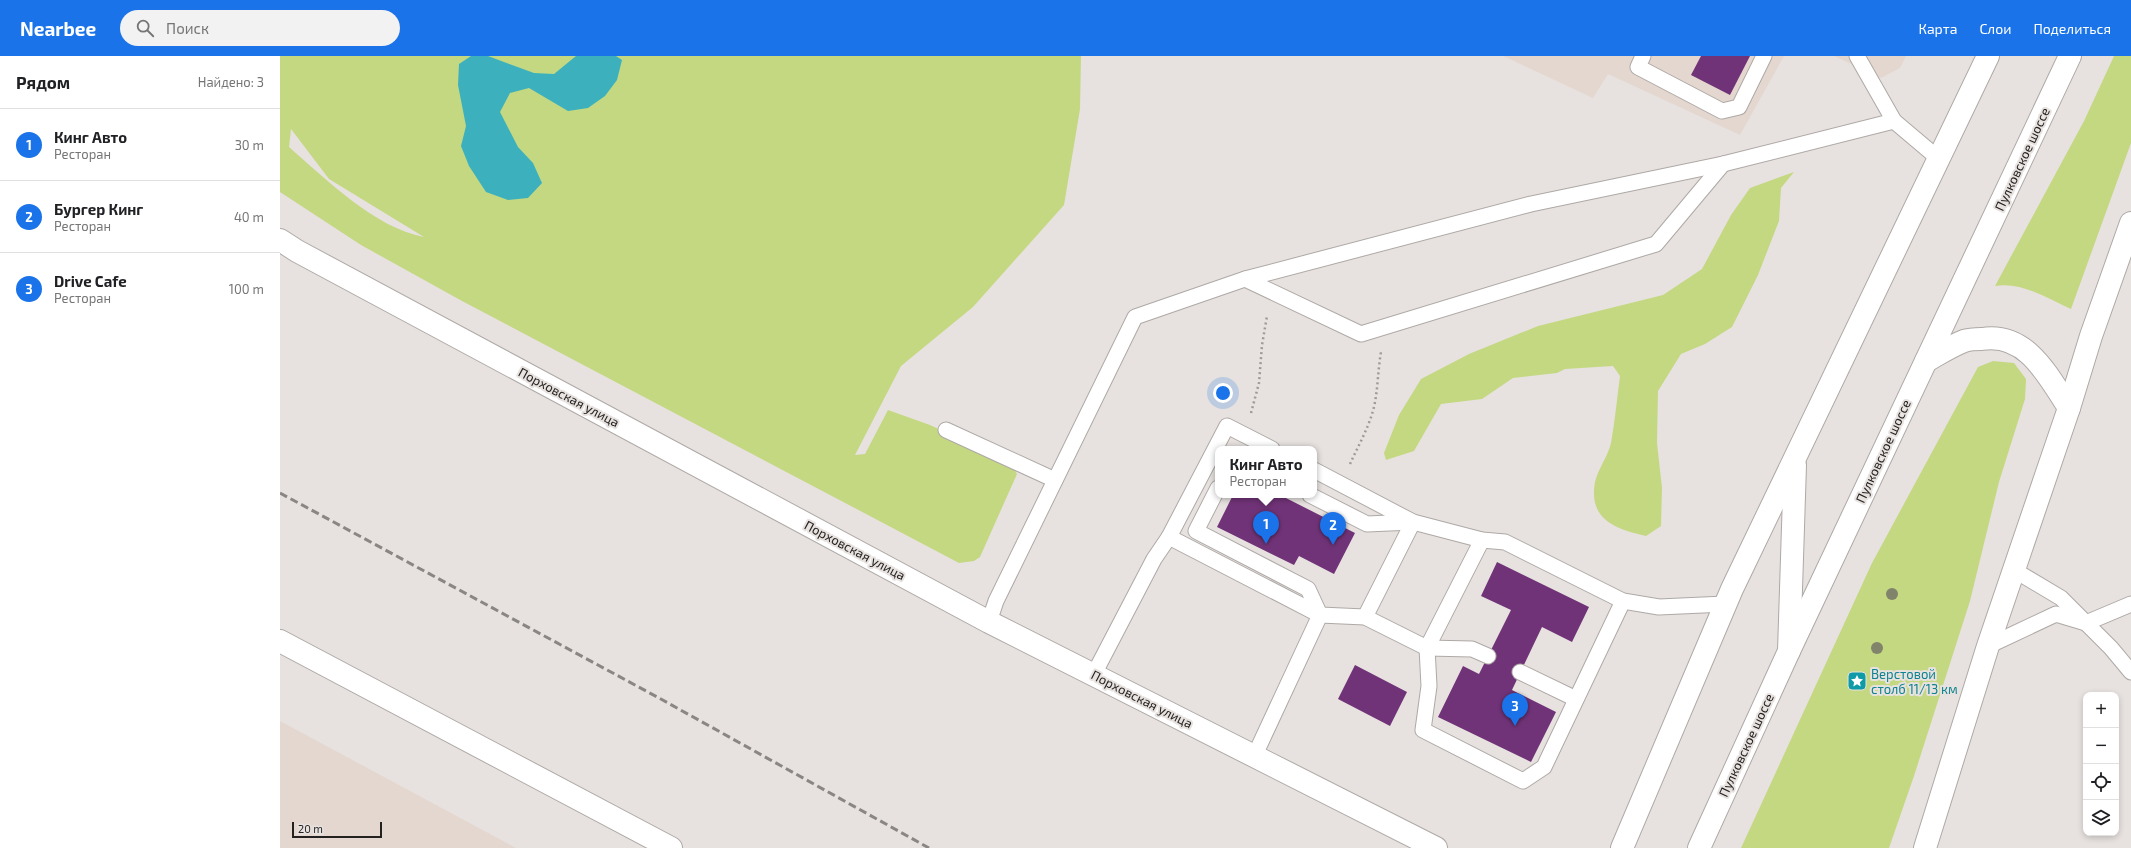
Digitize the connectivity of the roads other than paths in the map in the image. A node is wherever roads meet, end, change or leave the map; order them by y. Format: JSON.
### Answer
{"nodes":[{"id":1,"x":1643,"y":56,"type":"edge"},
{"id":2,"x":1764,"y":56,"type":"edge"},
{"id":3,"x":1857,"y":56,"type":"edge"},
{"id":4,"x":1988,"y":56,"type":"edge"},
{"id":5,"x":2070,"y":56,"type":"edge"},
{"id":6,"x":1894,"y":121,"type":"junction"},
{"id":7,"x":1939,"y":159,"type":"junction"},
{"id":8,"x":1723,"y":164,"type":"junction"},
{"id":9,"x":2131,"y":223,"type":"edge"},
{"id":10,"x":280,"y":240,"type":"edge"},
{"id":11,"x":1245,"y":279,"type":"junction"},
{"id":12,"x":1926,"y":361,"type":"junction"},
{"id":13,"x":2069,"y":408,"type":"junction"},
{"id":14,"x":946,"y":430,"type":"dead end"},
{"id":15,"x":1217,"y":446,"type":"edge"},
{"id":16,"x":1266,"y":446,"type":"edge"},
{"id":17,"x":1215,"y":449,"type":"edge"},
{"id":18,"x":1796,"y":456,"type":"junction"},
{"id":19,"x":1317,"y":472,"type":"edge"},
{"id":20,"x":1055,"y":480,"type":"junction"},
{"id":21,"x":1215,"y":494,"type":"edge"},
{"id":22,"x":1316,"y":498,"type":"edge"},
{"id":23,"x":1413,"y":522,"type":"junction"},
{"id":24,"x":1169,"y":537,"type":"junction"},
{"id":25,"x":1482,"y":540,"type":"junction"},
{"id":26,"x":2014,"y":570,"type":"junction"},
{"id":27,"x":1623,"y":601,"type":"junction"},
{"id":28,"x":1725,"y":604,"type":"junction"},
{"id":29,"x":2131,"y":604,"type":"edge"},
{"id":30,"x":1320,"y":616,"type":"junction"},
{"id":31,"x":1364,"y":617,"type":"junction"},
{"id":32,"x":989,"y":622,"type":"junction"},
{"id":33,"x":2086,"y":623,"type":"junction"},
{"id":34,"x":280,"y":641,"type":"edge"},
{"id":35,"x":1988,"y":646,"type":"junction"},
{"id":36,"x":1427,"y":648,"type":"junction"},
{"id":37,"x":1789,"y":651,"type":"junction"},
{"id":38,"x":1488,"y":656,"type":"dead end"},
{"id":39,"x":1520,"y":672,"type":"dead end"},
{"id":40,"x":2131,"y":672,"type":"edge"},
{"id":41,"x":1094,"y":674,"type":"junction"},
{"id":42,"x":1576,"y":699,"type":"junction"},
{"id":43,"x":1254,"y":757,"type":"junction"},
{"id":44,"x":671,"y":848,"type":"edge"},
{"id":45,"x":1436,"y":848,"type":"edge"},
{"id":46,"x":1622,"y":848,"type":"edge"},
{"id":47,"x":1699,"y":848,"type":"edge"},
{"id":48,"x":1925,"y":848,"type":"edge"}],
"edges":[{"from":1,"to":2,"type":"lane"},
{"from":3,"to":6,"type":"lane"},
{"from":4,"to":7,"type":"street"},
{"from":5,"to":12,"type":"street","name":"Пулковское шоссе"},
{"from":6,"to":7,"type":"lane"},
{"from":6,"to":8,"type":"lane"},
{"from":7,"to":18,"type":"street"},
{"from":8,"to":11,"type":"lane"},
{"from":8,"to":11,"type":"lane"},
{"from":9,"to":13,"type":"street"},
{"from":10,"to":32,"type":"street","name":"Порховская улица"},
{"from":11,"to":20,"type":"lane"},
{"from":12,"to":13,"type":"street"},
{"from":12,"to":37,"type":"street","name":"Пулковское шоссе"},
{"from":13,"to":26,"type":"street"},
{"from":14,"to":20,"type":"lane"},
{"from":15,"to":16,"type":"lane"},
{"from":17,"to":24,"type":"lane"},
{"from":18,"to":28,"type":"street"},
{"from":18,"to":37,"type":"street"},
{"from":19,"to":23,"type":"lane"},
{"from":20,"to":32,"type":"lane"},
{"from":21,"to":30,"type":"lane"},
{"from":22,"to":23,"type":"lane"},
{"from":23,"to":25,"type":"lane"},
{"from":23,"to":31,"type":"lane"},
{"from":24,"to":30,"type":"lane"},
{"from":24,"to":41,"type":"lane"},
{"from":25,"to":27,"type":"lane"},
{"from":25,"to":36,"type":"lane"},
{"from":26,"to":33,"type":"lane"},
{"from":26,"to":35,"type":"street"},
{"from":27,"to":28,"type":"lane"},
{"from":27,"to":42,"type":"lane"},
{"from":28,"to":46,"type":"street"},
{"from":29,"to":33,"type":"lane"},
{"from":30,"to":31,"type":"lane"},
{"from":30,"to":43,"type":"lane"},
{"from":31,"to":36,"type":"lane"},
{"from":32,"to":41,"type":"street","name":"Порховская улица"},
{"from":33,"to":35,"type":"lane"},
{"from":33,"to":40,"type":"lane"},
{"from":34,"to":44,"type":"street"},
{"from":35,"to":48,"type":"street"},
{"from":36,"to":38,"type":"lane"},
{"from":36,"to":42,"type":"lane"},
{"from":37,"to":47,"type":"street","name":"Пулковское шоссе"},
{"from":39,"to":42,"type":"lane"},
{"from":41,"to":43,"type":"street","name":"Порховская улица"},
{"from":43,"to":45,"type":"street","name":"Порховская улица"}]}
